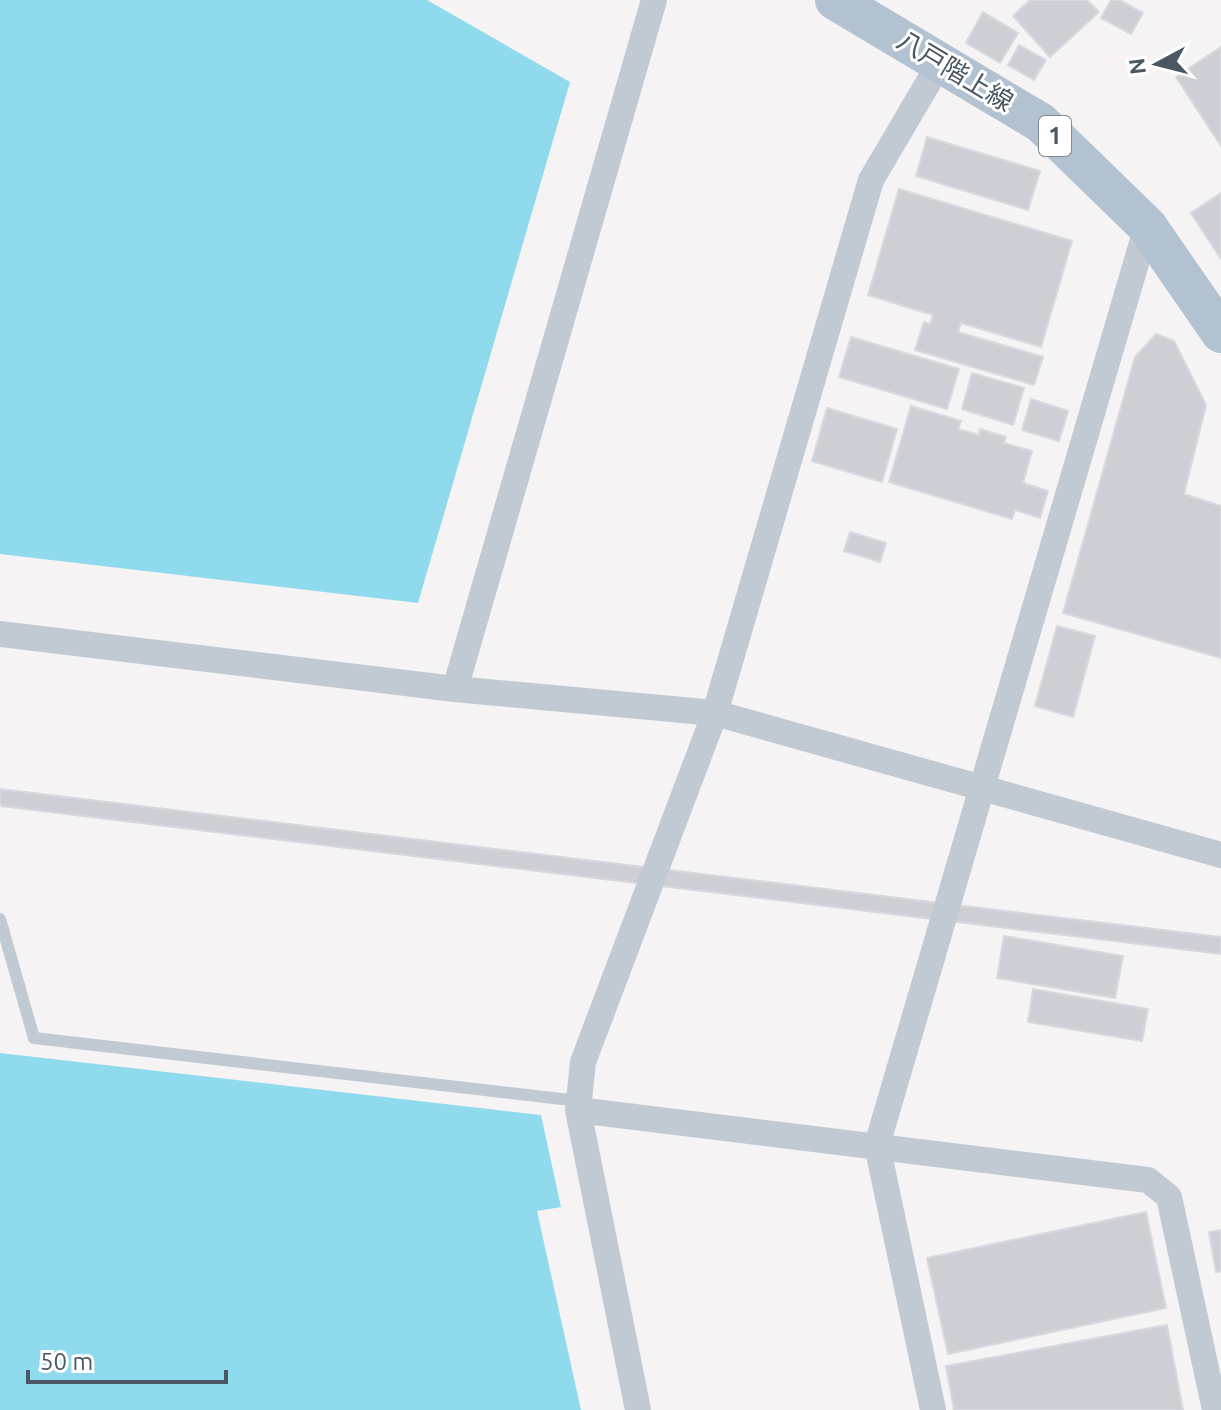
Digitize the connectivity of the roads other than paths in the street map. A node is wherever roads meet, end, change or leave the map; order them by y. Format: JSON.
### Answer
{"nodes":[{"id":1,"x":654,"y":0,"type":"edge"},
{"id":2,"x":835,"y":0,"type":"edge"},
{"id":3,"x":941,"y":61,"type":"junction"},
{"id":4,"x":1147,"y":226,"type":"junction"},
{"id":5,"x":1221,"y":333,"type":"edge"},
{"id":6,"x":0,"y":634,"type":"edge"},
{"id":7,"x":455,"y":689,"type":"junction"},
{"id":8,"x":715,"y":713,"type":"junction"},
{"id":9,"x":983,"y":787,"type":"junction"},
{"id":10,"x":1221,"y":855,"type":"edge"},
{"id":11,"x":0,"y":919,"type":"edge"},
{"id":12,"x":5,"y":954,"type":"edge"},
{"id":13,"x":578,"y":1106,"type":"junction"},
{"id":14,"x":877,"y":1145,"type":"junction"},
{"id":15,"x":638,"y":1410,"type":"edge"},
{"id":16,"x":933,"y":1410,"type":"edge"},
{"id":17,"x":1215,"y":1410,"type":"edge"}],
"edges":[{"from":1,"to":7,"type":"street"},
{"from":2,"to":3,"type":"main road","name":"八戸階上線","number":"1"},
{"from":3,"to":4,"type":"main road","name":"八戸階上線","number":"1"},
{"from":3,"to":8,"type":"street"},
{"from":4,"to":5,"type":"main road","name":"八戸階上線","number":"1"},
{"from":4,"to":9,"type":"street"},
{"from":6,"to":7,"type":"street"},
{"from":7,"to":8,"type":"street"},
{"from":8,"to":9,"type":"street"},
{"from":8,"to":13,"type":"street"},
{"from":9,"to":10,"type":"street"},
{"from":9,"to":14,"type":"street"},
{"from":11,"to":12,"type":"lane"},
{"from":12,"to":13,"type":"lane"},
{"from":13,"to":14,"type":"street"},
{"from":13,"to":15,"type":"street"},
{"from":14,"to":16,"type":"street"},
{"from":14,"to":17,"type":"street"}]}
